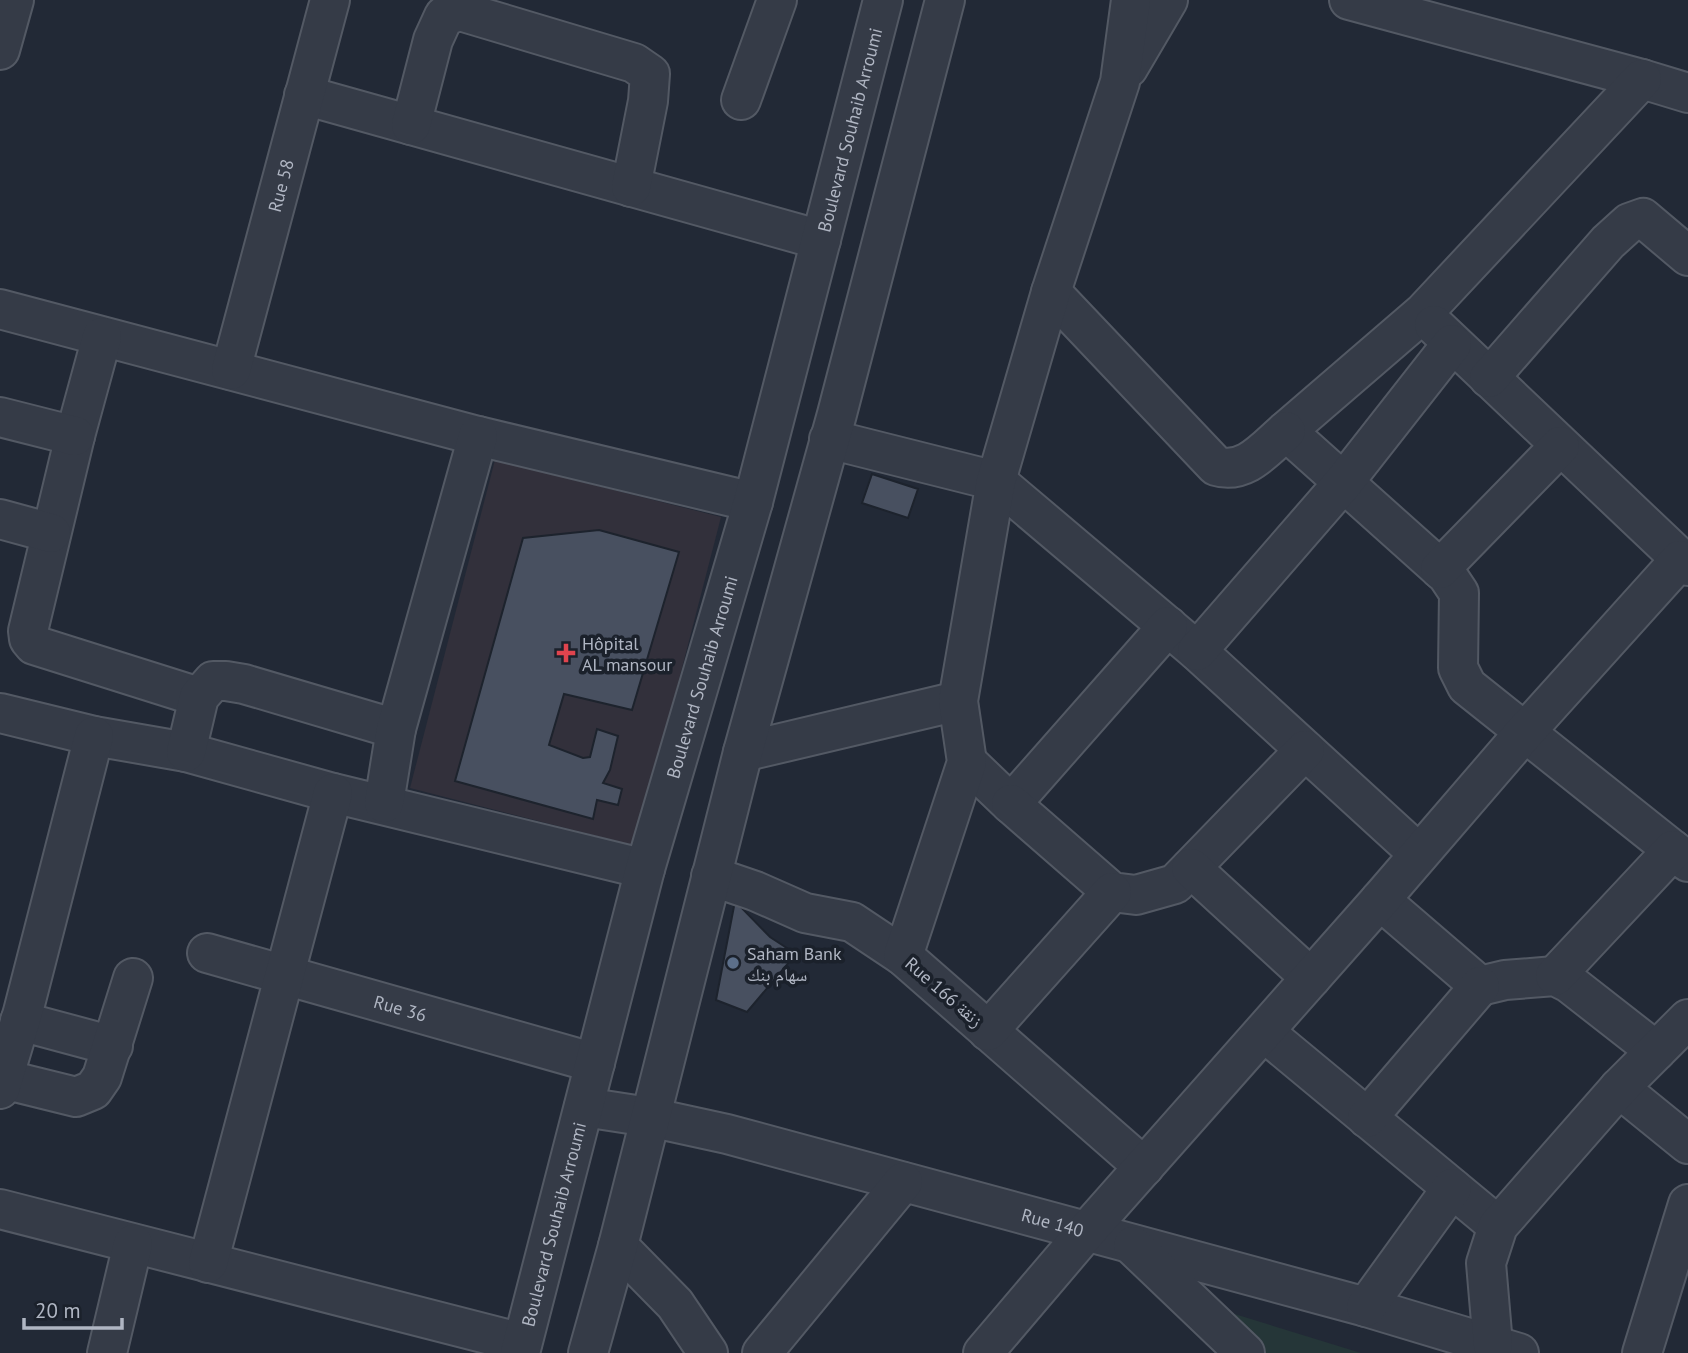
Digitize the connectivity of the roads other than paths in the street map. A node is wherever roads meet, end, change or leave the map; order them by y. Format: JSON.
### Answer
{"nodes":[{"id":1,"x":14,"y":0,"type":"edge"},
{"id":2,"x":330,"y":0,"type":"edge"},
{"id":3,"x":777,"y":0,"type":"edge"},
{"id":4,"x":883,"y":0,"type":"edge"},
{"id":5,"x":945,"y":0,"type":"edge"},
{"id":6,"x":1130,"y":0,"type":"edge"},
{"id":7,"x":1168,"y":0,"type":"edge"},
{"id":8,"x":1349,"y":0,"type":"edge"},
{"id":9,"x":1429,"y":11,"type":"edge"},
{"id":10,"x":0,"y":50,"type":"edge"},
{"id":11,"x":1642,"y":79,"type":"junction"},
{"id":12,"x":1120,"y":82,"type":"junction"},
{"id":13,"x":1688,"y":93,"type":"edge"},
{"id":14,"x":304,"y":95,"type":"junction"},
{"id":15,"x":741,"y":100,"type":"dead end"},
{"id":16,"x":411,"y":125,"type":"junction"},
{"id":17,"x":631,"y":187,"type":"junction"},
{"id":18,"x":821,"y":240,"type":"junction"},
{"id":19,"x":1688,"y":256,"type":"edge"},
{"id":20,"x":1051,"y":292,"type":"junction"},
{"id":21,"x":0,"y":309,"type":"edge"},
{"id":22,"x":1423,"y":313,"type":"junction"},
{"id":23,"x":102,"y":337,"type":"junction"},
{"id":24,"x":1452,"y":344,"type":"junction"},
{"id":25,"x":231,"y":370,"type":"junction"},
{"id":26,"x":1489,"y":379,"type":"junction"},
{"id":27,"x":0,"y":417,"type":"edge"},
{"id":28,"x":1286,"y":431,"type":"junction"},
{"id":29,"x":75,"y":436,"type":"junction"},
{"id":30,"x":478,"y":436,"type":"junction"},
{"id":31,"x":829,"y":439,"type":"junction"},
{"id":32,"x":1560,"y":446,"type":"junction"},
{"id":33,"x":996,"y":481,"type":"junction"},
{"id":34,"x":1343,"y":483,"type":"junction"},
{"id":35,"x":753,"y":502,"type":"junction"},
{"id":36,"x":0,"y":519,"type":"edge"},
{"id":37,"x":51,"y":533,"type":"junction"},
{"id":38,"x":1684,"y":563,"type":"edge"},
{"id":39,"x":1440,"y":569,"type":"junction"},
{"id":40,"x":1168,"y":626,"type":"junction"},
{"id":41,"x":1197,"y":651,"type":"junction"},
{"id":42,"x":200,"y":697,"type":"junction"},
{"id":43,"x":958,"y":701,"type":"junction"},
{"id":44,"x":0,"y":713,"type":"edge"},
{"id":45,"x":396,"y":729,"type":"junction"},
{"id":46,"x":1524,"y":733,"type":"junction"},
{"id":47,"x":94,"y":736,"type":"junction"},
{"id":48,"x":1305,"y":750,"type":"junction"},
{"id":49,"x":186,"y":752,"type":"junction"},
{"id":50,"x":743,"y":752,"type":"junction"},
{"id":51,"x":967,"y":762,"type":"junction"},
{"id":52,"x":333,"y":793,"type":"junction"},
{"id":53,"x":384,"y":803,"type":"junction"},
{"id":54,"x":1011,"y":804,"type":"junction"},
{"id":55,"x":1419,"y":854,"type":"junction"},
{"id":56,"x":1681,"y":856,"type":"edge"},
{"id":57,"x":1191,"y":868,"type":"junction"},
{"id":58,"x":645,"y":869,"type":"junction"},
{"id":59,"x":711,"y":876,"type":"junction"},
{"id":60,"x":1112,"y":892,"type":"junction"},
{"id":61,"x":1380,"y":900,"type":"junction"},
{"id":62,"x":207,"y":953,"type":"dead end"},
{"id":63,"x":903,"y":956,"type":"junction"},
{"id":64,"x":284,"y":975,"type":"junction"},
{"id":65,"x":1555,"y":976,"type":"junction"},
{"id":66,"x":133,"y":978,"type":"dead end"},
{"id":67,"x":1311,"y":978,"type":"junction"},
{"id":68,"x":1480,"y":986,"type":"junction"},
{"id":69,"x":15,"y":1002,"type":"edge"},
{"id":70,"x":1688,"y":1019,"type":"edge"},
{"id":71,"x":988,"y":1031,"type":"junction"},
{"id":72,"x":1264,"y":1032,"type":"junction"},
{"id":73,"x":113,"y":1046,"type":"junction"},
{"id":74,"x":1656,"y":1051,"type":"junction"},
{"id":75,"x":595,"y":1063,"type":"junction"},
{"id":76,"x":1,"y":1084,"type":"edge"},
{"id":77,"x":1619,"y":1088,"type":"junction"},
{"id":78,"x":584,"y":1107,"type":"junction"},
{"id":79,"x":649,"y":1117,"type":"junction"},
{"id":80,"x":1367,"y":1118,"type":"junction"},
{"id":81,"x":1688,"y":1144,"type":"edge"},
{"id":82,"x":1144,"y":1167,"type":"junction"},
{"id":83,"x":903,"y":1182,"type":"junction"},
{"id":84,"x":1452,"y":1188,"type":"junction"},
{"id":85,"x":1688,"y":1204,"type":"edge"},
{"id":86,"x":0,"y":1209,"type":"edge"},
{"id":87,"x":1498,"y":1226,"type":"junction"},
{"id":88,"x":1086,"y":1232,"type":"junction"},
{"id":89,"x":133,"y":1244,"type":"junction"},
{"id":90,"x":1130,"y":1244,"type":"junction"},
{"id":91,"x":618,"y":1247,"type":"junction"},
{"id":92,"x":208,"y":1264,"type":"junction"},
{"id":93,"x":1366,"y":1307,"type":"junction"},
{"id":94,"x":521,"y":1348,"type":"edge"},
{"id":95,"x":1506,"y":1349,"type":"edge"},
{"id":96,"x":107,"y":1353,"type":"edge"},
{"id":97,"x":588,"y":1353,"type":"edge"},
{"id":98,"x":708,"y":1353,"type":"edge"},
{"id":99,"x":762,"y":1353,"type":"edge"},
{"id":100,"x":983,"y":1353,"type":"edge"},
{"id":101,"x":1245,"y":1353,"type":"edge"},
{"id":102,"x":1642,"y":1353,"type":"edge"}],
"edges":[{"from":1,"to":10,"type":"street"},
{"from":2,"to":14,"type":"street","name":"Rue 58"},
{"from":3,"to":15,"type":"street"},
{"from":4,"to":18,"type":"street","name":"Boulevard Souhaib Arroumi"},
{"from":5,"to":31,"type":"street"},
{"from":6,"to":12,"type":"street"},
{"from":7,"to":12,"type":"street"},
{"from":8,"to":9,"type":"street"},
{"from":9,"to":11,"type":"street"},
{"from":11,"to":13,"type":"street"},
{"from":11,"to":22,"type":"street"},
{"from":12,"to":20,"type":"street"},
{"from":14,"to":16,"type":"street"},
{"from":14,"to":25,"type":"street","name":"Rue 58"},
{"from":16,"to":17,"type":"street"},
{"from":16,"to":17,"type":"street"},
{"from":17,"to":18,"type":"street"},
{"from":18,"to":35,"type":"street","name":"Boulevard Souhaib Arroumi"},
{"from":19,"to":26,"type":"street"},
{"from":20,"to":28,"type":"street"},
{"from":20,"to":33,"type":"street"},
{"from":21,"to":23,"type":"street"},
{"from":22,"to":24,"type":"street"},
{"from":22,"to":28,"type":"street"},
{"from":23,"to":25,"type":"street"},
{"from":23,"to":29,"type":"street"},
{"from":24,"to":26,"type":"street"},
{"from":24,"to":34,"type":"street"},
{"from":25,"to":30,"type":"street"},
{"from":26,"to":32,"type":"street"},
{"from":27,"to":29,"type":"street"},
{"from":28,"to":34,"type":"street"},
{"from":29,"to":37,"type":"street"},
{"from":30,"to":35,"type":"street"},
{"from":30,"to":45,"type":"street"},
{"from":31,"to":33,"type":"street"},
{"from":31,"to":50,"type":"street"},
{"from":32,"to":38,"type":"street"},
{"from":32,"to":39,"type":"street"},
{"from":33,"to":40,"type":"street"},
{"from":33,"to":43,"type":"street"},
{"from":34,"to":39,"type":"street"},
{"from":34,"to":41,"type":"street"},
{"from":35,"to":58,"type":"street","name":"Boulevard Souhaib Arroumi"},
{"from":36,"to":37,"type":"street"},
{"from":37,"to":42,"type":"street"},
{"from":38,"to":46,"type":"street"},
{"from":39,"to":46,"type":"street"},
{"from":40,"to":41,"type":"street"},
{"from":40,"to":54,"type":"street"},
{"from":41,"to":48,"type":"street"},
{"from":42,"to":45,"type":"street"},
{"from":42,"to":49,"type":"street"},
{"from":43,"to":50,"type":"street"},
{"from":43,"to":51,"type":"street"},
{"from":44,"to":47,"type":"street"},
{"from":45,"to":53,"type":"street"},
{"from":46,"to":55,"type":"street"},
{"from":46,"to":56,"type":"street"},
{"from":47,"to":49,"type":"street"},
{"from":47,"to":69,"type":"street"},
{"from":48,"to":55,"type":"street"},
{"from":48,"to":57,"type":"street"},
{"from":49,"to":52,"type":"street"},
{"from":50,"to":59,"type":"street"},
{"from":51,"to":54,"type":"street"},
{"from":51,"to":63,"type":"street"},
{"from":52,"to":53,"type":"street"},
{"from":52,"to":64,"type":"street"},
{"from":53,"to":58,"type":"street"},
{"from":54,"to":60,"type":"street"},
{"from":55,"to":61,"type":"street"},
{"from":56,"to":65,"type":"street"},
{"from":57,"to":60,"type":"street"},
{"from":57,"to":67,"type":"street"},
{"from":58,"to":75,"type":"street","name":"Boulevard Souhaib Arroumi"},
{"from":59,"to":63,"type":"street","name":"Rue 166 زنقة"},
{"from":59,"to":79,"type":"street"},
{"from":60,"to":71,"type":"street"},
{"from":61,"to":67,"type":"street"},
{"from":61,"to":68,"type":"street"},
{"from":62,"to":64,"type":"street","name":"Rue 36"},
{"from":63,"to":71,"type":"street","name":"Rue 166 زنقة"},
{"from":64,"to":75,"type":"street","name":"Rue 36"},
{"from":64,"to":92,"type":"street"},
{"from":65,"to":68,"type":"street"},
{"from":65,"to":74,"type":"street"},
{"from":66,"to":73,"type":"street"},
{"from":67,"to":72,"type":"street"},
{"from":68,"to":80,"type":"street"},
{"from":69,"to":73,"type":"street"},
{"from":69,"to":76,"type":"street"},
{"from":70,"to":74,"type":"street"},
{"from":71,"to":82,"type":"street","name":"Rue 166 زنقة"},
{"from":72,"to":80,"type":"street"},
{"from":72,"to":82,"type":"street"},
{"from":73,"to":76,"type":"street"},
{"from":74,"to":77,"type":"street"},
{"from":75,"to":78,"type":"street","name":"Boulevard Souhaib Arroumi"},
{"from":77,"to":81,"type":"street"},
{"from":77,"to":87,"type":"street"},
{"from":78,"to":79,"type":"street","name":"Rue 140"},
{"from":78,"to":94,"type":"street","name":"Boulevard Souhaib Arroumi"},
{"from":79,"to":83,"type":"street","name":"Rue 140"},
{"from":79,"to":91,"type":"street"},
{"from":80,"to":84,"type":"street"},
{"from":82,"to":88,"type":"street"},
{"from":83,"to":88,"type":"street","name":"Rue 140"},
{"from":83,"to":99,"type":"street"},
{"from":84,"to":87,"type":"street"},
{"from":84,"to":93,"type":"street"},
{"from":85,"to":102,"type":"street"},
{"from":86,"to":89,"type":"street"},
{"from":87,"to":95,"type":"street"},
{"from":88,"to":90,"type":"street","name":"Rue 140"},
{"from":88,"to":100,"type":"street"},
{"from":89,"to":92,"type":"street"},
{"from":89,"to":96,"type":"street"},
{"from":90,"to":93,"type":"street","name":"Rue 140"},
{"from":90,"to":101,"type":"street"},
{"from":91,"to":97,"type":"street"},
{"from":91,"to":98,"type":"street"},
{"from":92,"to":94,"type":"street"},
{"from":93,"to":95,"type":"street","name":"Rue 140"}]}
